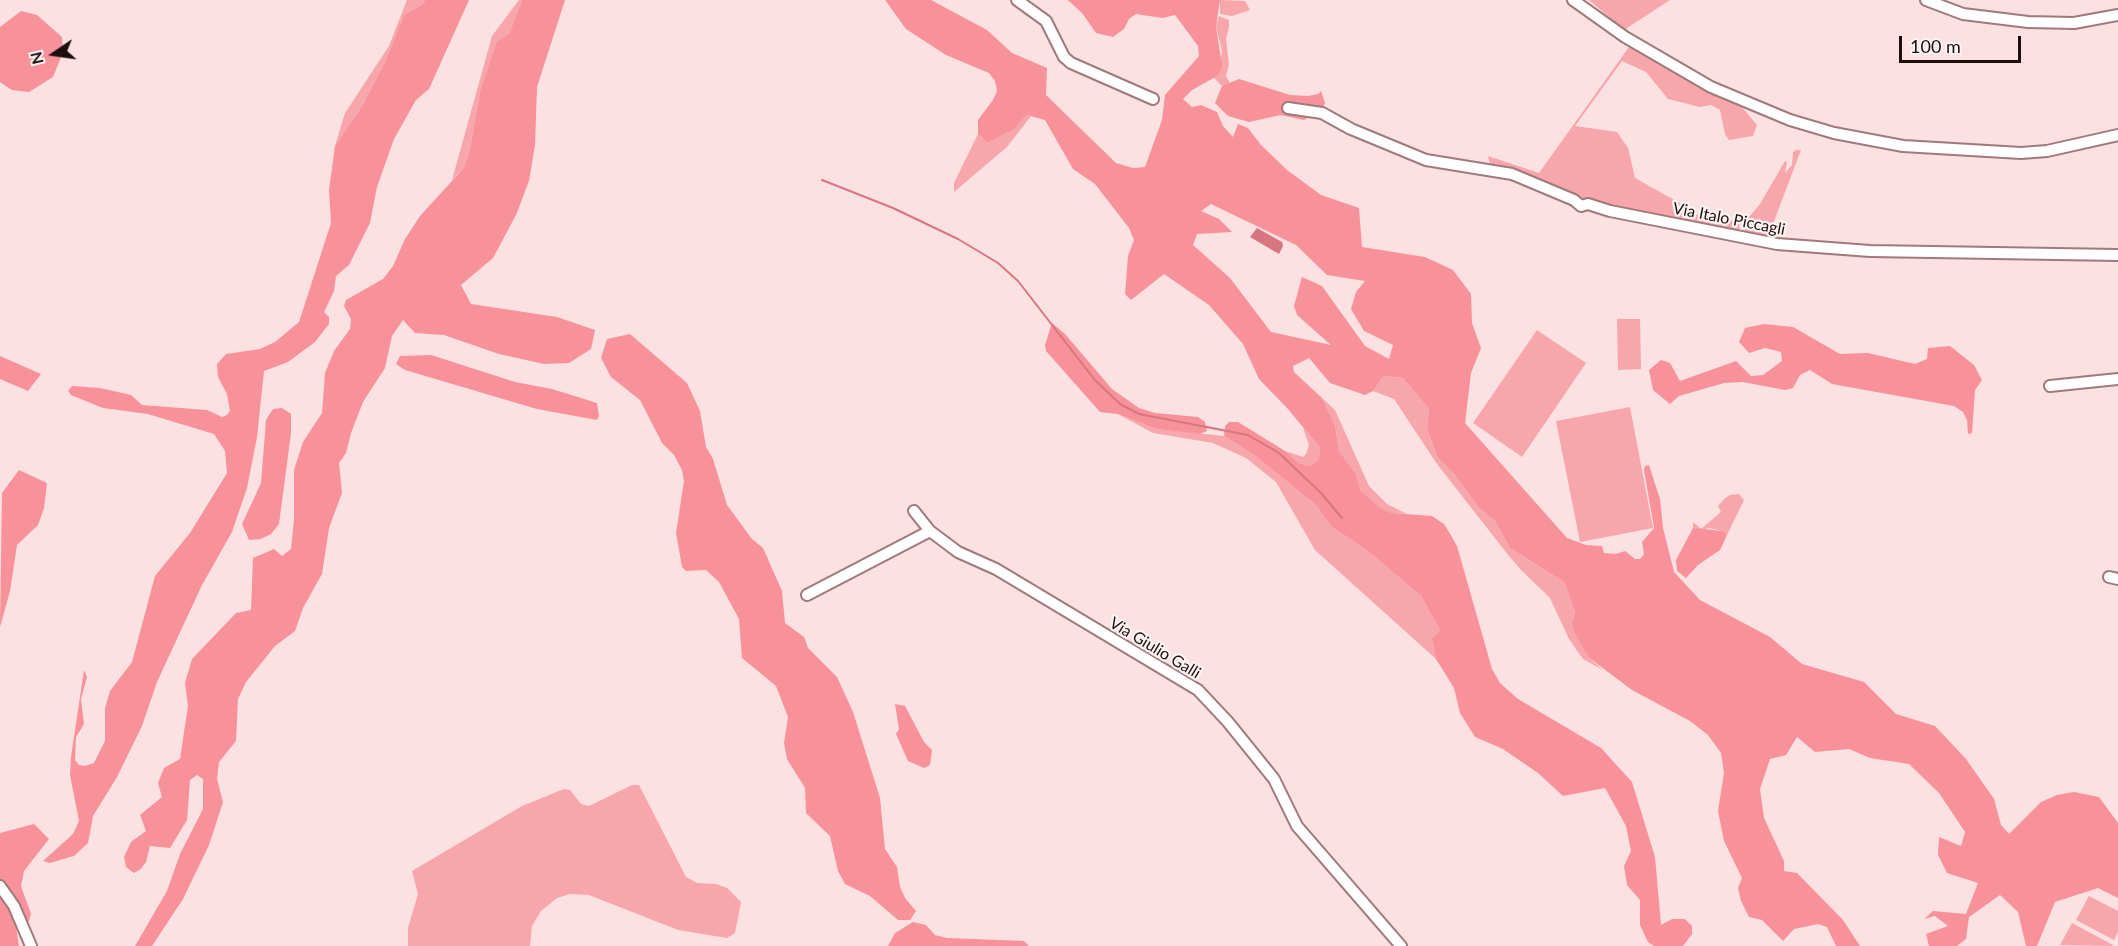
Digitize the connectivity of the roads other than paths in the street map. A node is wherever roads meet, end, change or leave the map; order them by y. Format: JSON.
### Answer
{"nodes":[{"id":1,"x":1017,"y":0,"type":"edge"},
{"id":2,"x":1573,"y":0,"type":"edge"},
{"id":3,"x":1926,"y":0,"type":"edge"},
{"id":4,"x":2118,"y":15,"type":"edge"},
{"id":5,"x":1153,"y":99,"type":"dead end"},
{"id":6,"x":1288,"y":108,"type":"dead end"},
{"id":7,"x":2118,"y":135,"type":"edge"},
{"id":8,"x":2118,"y":255,"type":"edge"},
{"id":9,"x":2118,"y":379,"type":"edge"},
{"id":10,"x":2050,"y":386,"type":"dead end"},
{"id":11,"x":914,"y":511,"type":"dead end"},
{"id":12,"x":930,"y":531,"type":"junction"},
{"id":13,"x":807,"y":595,"type":"dead end"},
{"id":14,"x":0,"y":886,"type":"edge"},
{"id":15,"x":31,"y":946,"type":"edge"},
{"id":16,"x":1401,"y":946,"type":"edge"}],
"edges":[{"from":1,"to":5,"type":"street"},
{"from":2,"to":7,"type":"street"},
{"from":3,"to":4,"type":"street"},
{"from":6,"to":8,"type":"street","name":"Via Italo Piccagli"},
{"from":9,"to":10,"type":"street"},
{"from":11,"to":12,"type":"street","name":"Via Giulio Galli"},
{"from":12,"to":13,"type":"street"},
{"from":12,"to":16,"type":"street","name":"Via Giulio Galli"},
{"from":14,"to":15,"type":"street"}]}
